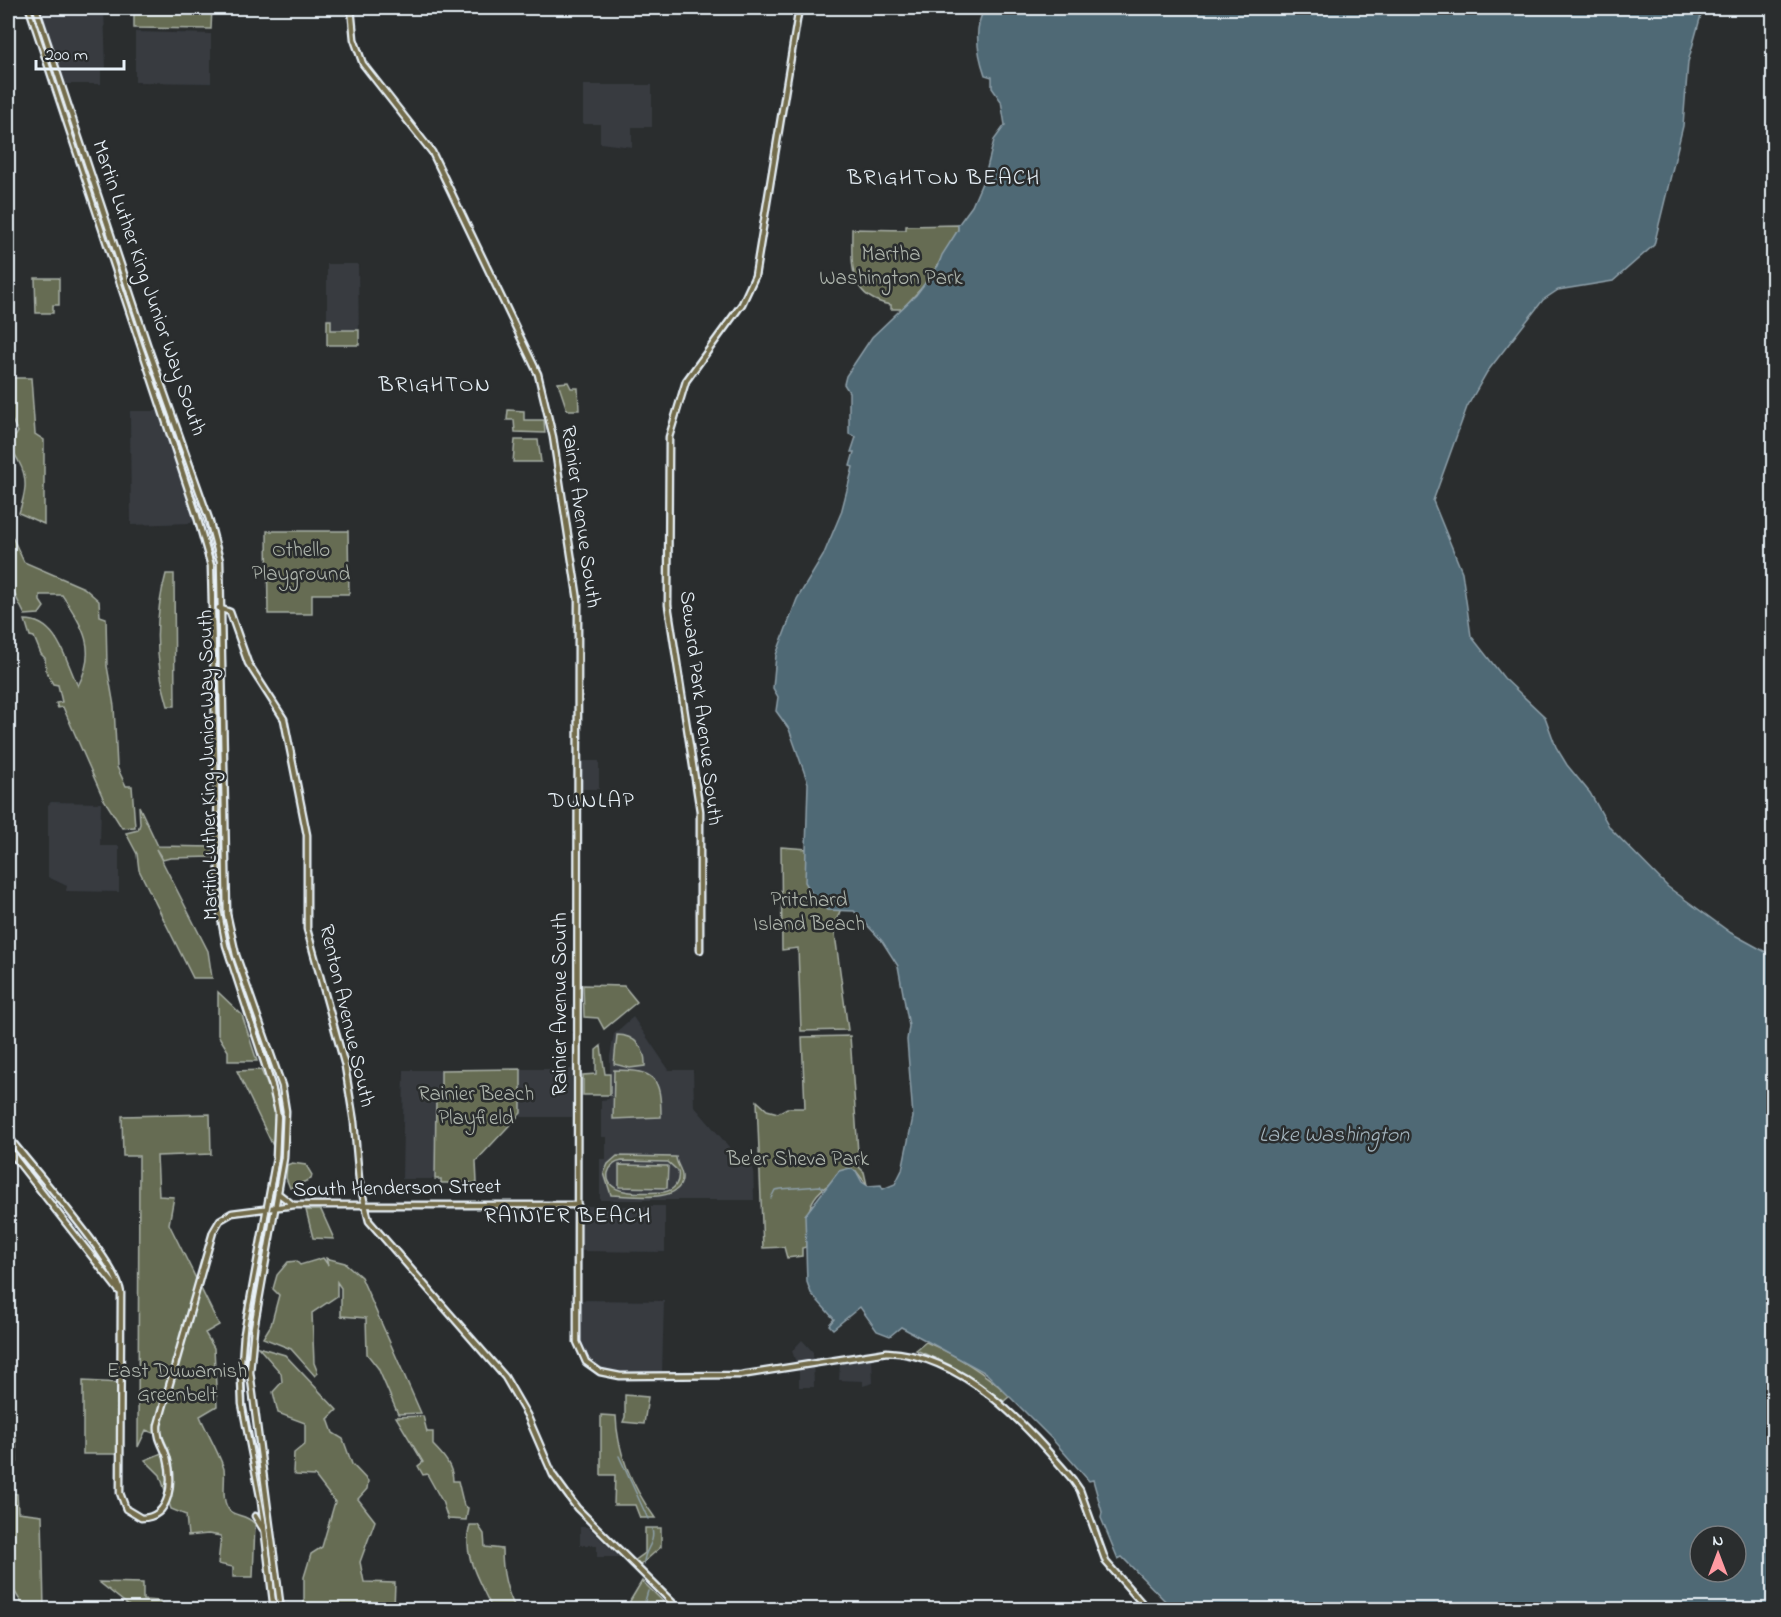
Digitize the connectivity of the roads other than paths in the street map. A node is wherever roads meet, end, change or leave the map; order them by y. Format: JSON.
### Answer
{"nodes":[{"id":1,"x":28,"y":8,"type":"edge"},
{"id":2,"x":36,"y":8,"type":"edge"},
{"id":3,"x":351,"y":8,"type":"edge"},
{"id":4,"x":799,"y":8,"type":"edge"},
{"id":5,"x":213,"y":609,"type":"junction"},
{"id":6,"x":222,"y":611,"type":"junction"},
{"id":7,"x":700,"y":950,"type":"dead end"},
{"id":8,"x":8,"y":1136,"type":"edge"},
{"id":9,"x":8,"y":1149,"type":"edge"},
{"id":10,"x":279,"y":1194,"type":"junction"},
{"id":11,"x":578,"y":1204,"type":"junction"},
{"id":12,"x":295,"y":1205,"type":"junction"},
{"id":13,"x":363,"y":1205,"type":"junction"},
{"id":14,"x":277,"y":1207,"type":"junction"},
{"id":15,"x":266,"y":1208,"type":"junction"},
{"id":16,"x":120,"y":1293,"type":"junction"},
{"id":17,"x":255,"y":1516,"type":"dead end"},
{"id":18,"x":265,"y":1534,"type":"junction"},
{"id":19,"x":8,"y":1601,"type":"edge"},
{"id":20,"x":12,"y":1610,"type":"edge"},
{"id":21,"x":274,"y":1610,"type":"edge"},
{"id":22,"x":281,"y":1610,"type":"edge"},
{"id":23,"x":680,"y":1610,"type":"edge"},
{"id":24,"x":1148,"y":1610,"type":"edge"}],
"edges":[{"from":1,"to":5,"type":"main road","name":"Martin Luther King Junior Way South"},
{"from":2,"to":6,"type":"main road","name":"Martin Luther King Junior Way South"},
{"from":3,"to":11,"type":"main road","name":"Rainier Avenue South"},
{"from":4,"to":7,"type":"main road","name":"Seward Park Avenue South"},
{"from":5,"to":6,"type":"main road"},
{"from":5,"to":15,"type":"main road","name":"Martin Luther King Junior Way South"},
{"from":6,"to":10,"type":"main road","name":"Martin Luther King Junior Way South"},
{"from":6,"to":13,"type":"main road","name":"Renton Avenue South"},
{"from":8,"to":16,"type":"main road"},
{"from":9,"to":16,"type":"main road"},
{"from":10,"to":12,"type":"main road"},
{"from":10,"to":14,"type":"main road","name":"Martin Luther King Junior Way South"},
{"from":11,"to":13,"type":"main road","name":"South Henderson Street"},
{"from":11,"to":24,"type":"main road","name":"Rainier Avenue South"},
{"from":12,"to":13,"type":"main road","name":"South Henderson Street"},
{"from":12,"to":14,"type":"main road","name":"South Henderson Street"},
{"from":13,"to":23,"type":"main road","name":"Renton Avenue South"},
{"from":14,"to":15,"type":"main road","name":"South Henderson Street"},
{"from":14,"to":22,"type":"main road","name":"Martin Luther King Junior Way South"},
{"from":15,"to":16,"type":"main road","name":"South Henderson Street"},
{"from":15,"to":18,"type":"main road","name":"Martin Luther King Junior Way South"},
{"from":17,"to":18,"type":"main road"},
{"from":18,"to":21,"type":"main road","name":"Martin Luther King Junior Way South"},
{"from":19,"to":20,"type":"highway"}]}
